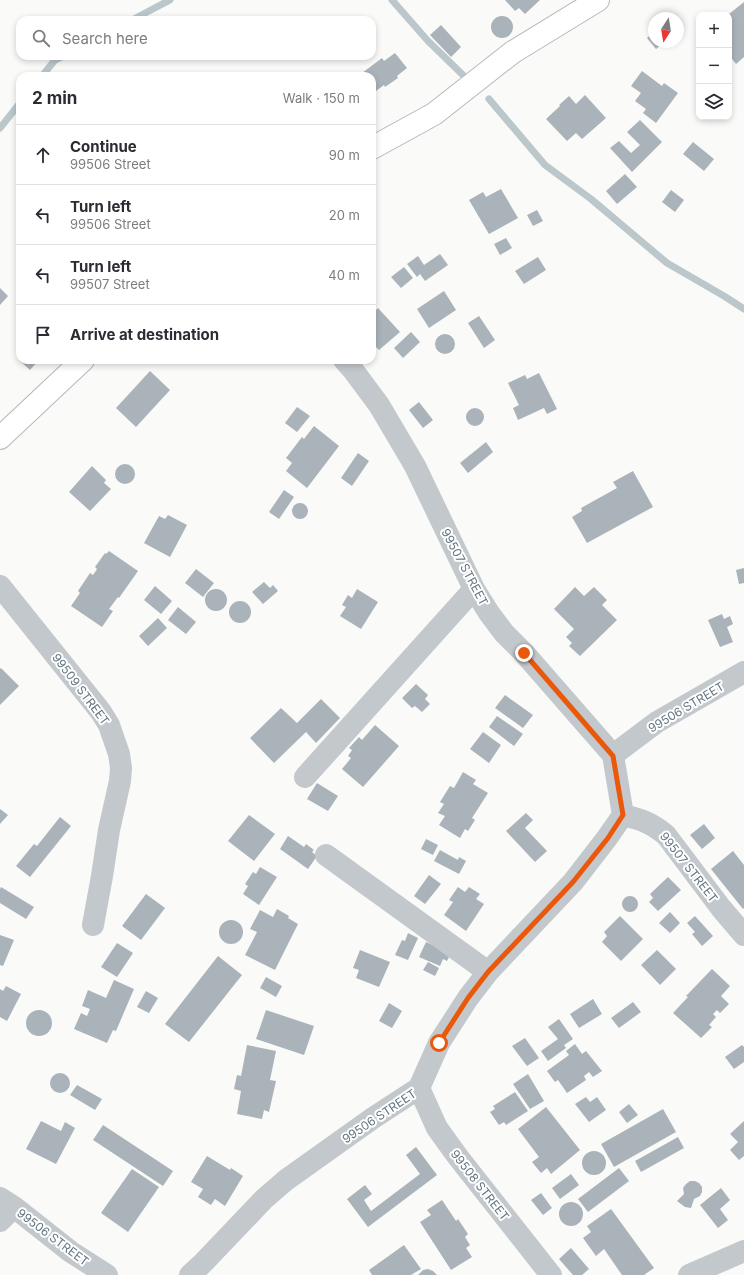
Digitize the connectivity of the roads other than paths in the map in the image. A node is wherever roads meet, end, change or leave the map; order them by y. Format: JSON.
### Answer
{"nodes":[{"id":1,"x":598,"y":0,"type":"edge"},
{"id":2,"x":376,"y":146,"type":"edge"},
{"id":3,"x":79,"y":364,"type":"edge"},
{"id":4,"x":348,"y":364,"type":"edge"},
{"id":5,"x":0,"y":438,"type":"edge"},
{"id":6,"x":0,"y":586,"type":"edge"},
{"id":7,"x":474,"y":589,"type":"junction"},
{"id":8,"x":744,"y":672,"type":"edge"},
{"id":9,"x":613,"y":756,"type":"junction"},
{"id":10,"x":305,"y":777,"type":"dead end"},
{"id":11,"x":623,"y":815,"type":"junction"},
{"id":12,"x":326,"y":855,"type":"dead end"},
{"id":13,"x":93,"y":925,"type":"dead end"},
{"id":14,"x":744,"y":935,"type":"edge"},
{"id":15,"x":488,"y":972,"type":"junction"},
{"id":16,"x":420,"y":1088,"type":"junction"},
{"id":17,"x":5,"y":1209,"type":"edge"},
{"id":18,"x":744,"y":1251,"type":"edge"},
{"id":19,"x":107,"y":1275,"type":"edge"},
{"id":20,"x":190,"y":1275,"type":"edge"},
{"id":21,"x":551,"y":1275,"type":"edge"},
{"id":22,"x":690,"y":1275,"type":"edge"}],
"edges":[{"from":1,"to":2,"type":"street"},
{"from":3,"to":5,"type":"street"},
{"from":4,"to":7,"type":"street","name":"99507 STREET"},
{"from":6,"to":13,"type":"street","name":"99509 STREET"},
{"from":7,"to":9,"type":"street","name":"99507 STREET"},
{"from":7,"to":10,"type":"street"},
{"from":8,"to":9,"type":"street","name":"99506 STREET"},
{"from":9,"to":11,"type":"street"},
{"from":11,"to":14,"type":"street","name":"99507 STREET"},
{"from":11,"to":15,"type":"street","name":"99506 STREET"},
{"from":12,"to":15,"type":"street"},
{"from":15,"to":16,"type":"street","name":"99506 STREET"},
{"from":16,"to":20,"type":"street","name":"99506 STREET"},
{"from":16,"to":21,"type":"street","name":"99508 STREET"},
{"from":17,"to":19,"type":"street","name":"99506 STREET"},
{"from":18,"to":22,"type":"street"}]}
